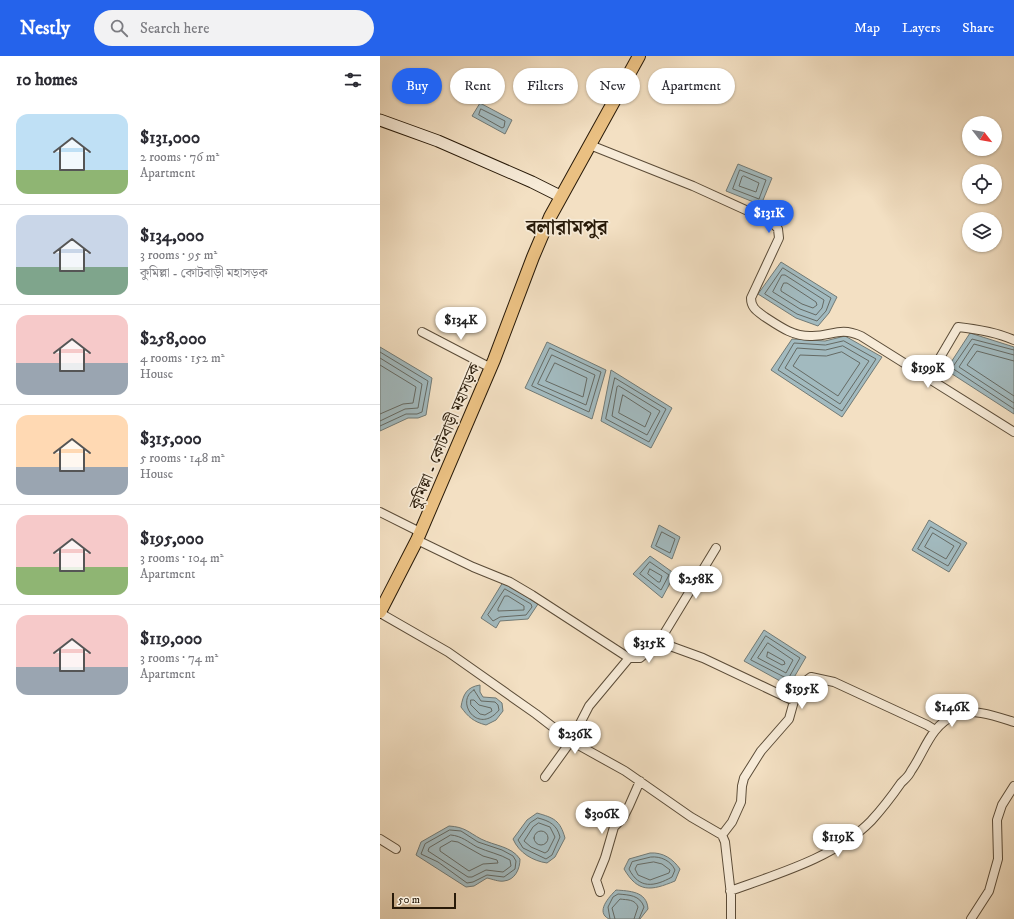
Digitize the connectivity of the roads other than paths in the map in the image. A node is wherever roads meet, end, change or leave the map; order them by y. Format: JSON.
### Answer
{"nodes":[{"id":1,"x":639,"y":56,"type":"edge"},
{"id":2,"x":380,"y":120,"type":"edge"},
{"id":3,"x":590,"y":144,"type":"junction"},
{"id":4,"x":560,"y":196,"type":"junction"},
{"id":5,"x":422,"y":332,"type":"dead end"},
{"id":6,"x":1014,"y":340,"type":"edge"},
{"id":7,"x":491,"y":368,"type":"junction"},
{"id":8,"x":928,"y":378,"type":"junction"},
{"id":9,"x":1014,"y":432,"type":"edge"},
{"id":10,"x":380,"y":512,"type":"edge"},
{"id":11,"x":419,"y":536,"type":"junction"},
{"id":12,"x":716,"y":548,"type":"dead end"},
{"id":13,"x":380,"y":613,"type":"edge"},
{"id":14,"x":659,"y":642,"type":"junction"},
{"id":15,"x":629,"y":658,"type":"junction"},
{"id":16,"x":794,"y":701,"type":"junction"},
{"id":17,"x":1014,"y":722,"type":"edge"},
{"id":18,"x":935,"y":730,"type":"junction"},
{"id":19,"x":571,"y":741,"type":"junction"},
{"id":20,"x":545,"y":777,"type":"dead end"},
{"id":21,"x":640,"y":782,"type":"junction"},
{"id":22,"x":1014,"y":786,"type":"edge"},
{"id":23,"x":722,"y":835,"type":"junction"},
{"id":24,"x":380,"y":839,"type":"edge"},
{"id":25,"x":396,"y":849,"type":"dead end"},
{"id":26,"x":730,"y":891,"type":"junction"},
{"id":27,"x":600,"y":892,"type":"dead end"},
{"id":28,"x":730,"y":919,"type":"edge"},
{"id":29,"x":971,"y":919,"type":"edge"}],
"edges":[{"from":1,"to":3,"type":"main road","name":"কুমিল্লা - কোটবাড়ী মহাসড়ক"},
{"from":2,"to":4,"type":"street"},
{"from":3,"to":4,"type":"main road","name":"কুমিল্লা - কোটবাড়ী মহাসড়ক"},
{"from":3,"to":8,"type":"street"},
{"from":4,"to":7,"type":"main road","name":"কুমিল্লা - কোটবাড়ী মহাসড়ক"},
{"from":5,"to":7,"type":"street"},
{"from":6,"to":8,"type":"street"},
{"from":7,"to":11,"type":"main road","name":"কুমিল্লা - কোটবাড়ী মহাসড়ক"},
{"from":8,"to":9,"type":"street"},
{"from":10,"to":11,"type":"street"},
{"from":11,"to":13,"type":"main road","name":"কুমিল্লা - কোটবাড়ী মহাসড়ক"},
{"from":11,"to":15,"type":"street"},
{"from":12,"to":14,"type":"street"},
{"from":13,"to":19,"type":"street"},
{"from":14,"to":15,"type":"street"},
{"from":14,"to":16,"type":"street"},
{"from":15,"to":19,"type":"street"},
{"from":16,"to":18,"type":"street"},
{"from":16,"to":23,"type":"street"},
{"from":17,"to":18,"type":"street"},
{"from":18,"to":26,"type":"street"},
{"from":19,"to":20,"type":"street"},
{"from":19,"to":21,"type":"street"},
{"from":21,"to":23,"type":"street"},
{"from":21,"to":27,"type":"street"},
{"from":22,"to":29,"type":"street"},
{"from":23,"to":26,"type":"street"},
{"from":24,"to":25,"type":"street"},
{"from":26,"to":28,"type":"street"}]}
